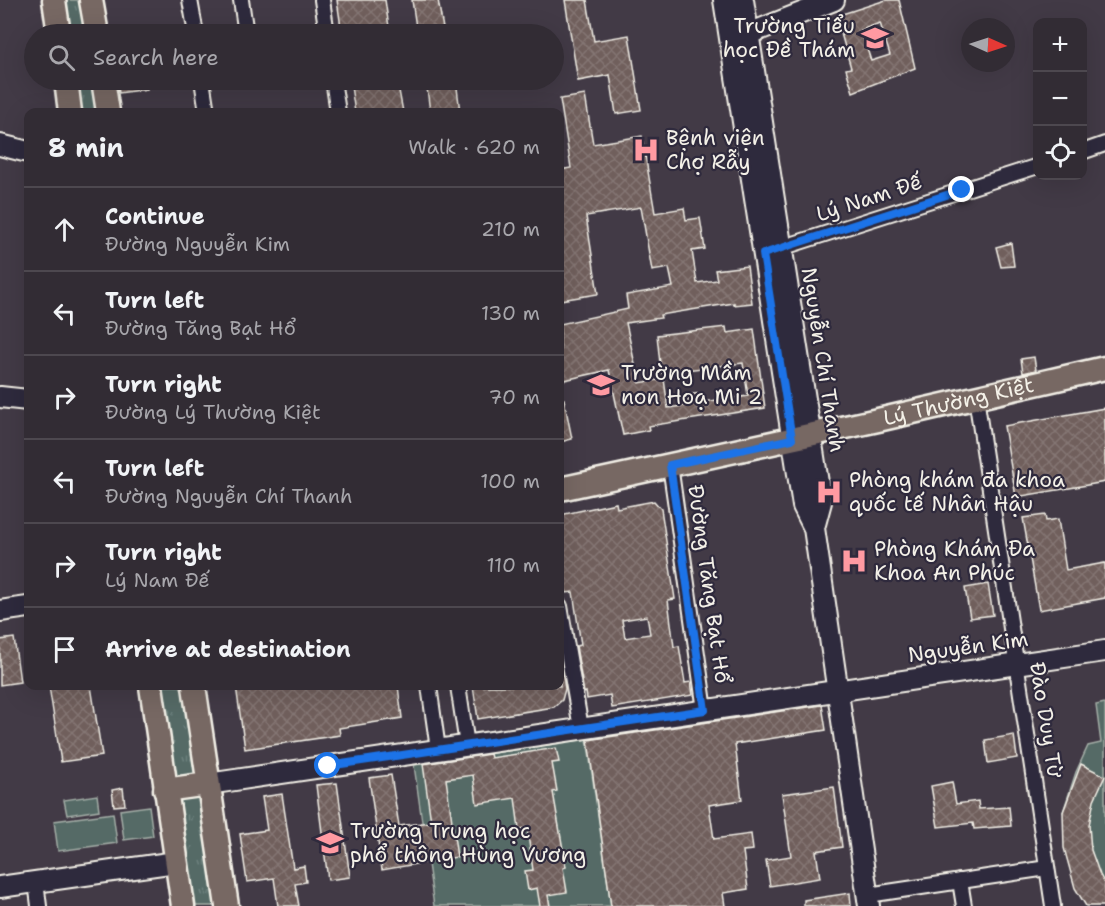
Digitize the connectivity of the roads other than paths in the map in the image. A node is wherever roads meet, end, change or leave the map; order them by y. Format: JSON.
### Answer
{"nodes":[{"id":1,"x":54,"y":0,"type":"edge"},
{"id":2,"x":91,"y":0,"type":"edge"},
{"id":3,"x":190,"y":0,"type":"edge"},
{"id":4,"x":241,"y":0,"type":"edge"},
{"id":5,"x":322,"y":0,"type":"edge"},
{"id":6,"x":834,"y":0,"type":"edge"},
{"id":7,"x":734,"y":4,"type":"edge"},
{"id":8,"x":58,"y":24,"type":"edge"},
{"id":9,"x":95,"y":24,"type":"edge"},
{"id":10,"x":194,"y":24,"type":"edge"},
{"id":11,"x":245,"y":24,"type":"edge"},
{"id":12,"x":326,"y":24,"type":"edge"},
{"id":13,"x":739,"y":38,"type":"junction"},
{"id":14,"x":67,"y":90,"type":"edge"},
{"id":15,"x":105,"y":90,"type":"edge"},
{"id":16,"x":204,"y":90,"type":"edge"},
{"id":17,"x":335,"y":90,"type":"edge"},
{"id":18,"x":70,"y":108,"type":"edge"},
{"id":19,"x":107,"y":108,"type":"edge"},
{"id":20,"x":206,"y":108,"type":"edge"},
{"id":21,"x":337,"y":108,"type":"edge"},
{"id":22,"x":1105,"y":144,"type":"edge"},
{"id":23,"x":0,"y":145,"type":"edge"},
{"id":24,"x":24,"y":151,"type":"edge"},
{"id":25,"x":1087,"y":151,"type":"edge"},
{"id":26,"x":1033,"y":168,"type":"edge"},
{"id":27,"x":772,"y":251,"type":"junction"},
{"id":28,"x":1105,"y":368,"type":"edge"},
{"id":29,"x":0,"y":397,"type":"edge"},
{"id":30,"x":976,"y":397,"type":"junction"},
{"id":31,"x":24,"y":400,"type":"edge"},
{"id":32,"x":801,"y":437,"type":"junction"},
{"id":33,"x":670,"y":465,"type":"junction"},
{"id":34,"x":564,"y":488,"type":"edge"},
{"id":35,"x":24,"y":608,"type":"edge"},
{"id":36,"x":0,"y":611,"type":"edge"},
{"id":37,"x":564,"y":629,"type":"edge"},
{"id":38,"x":1105,"y":651,"type":"edge"},
{"id":39,"x":1017,"y":664,"type":"junction"},
{"id":40,"x":152,"y":690,"type":"edge"},
{"id":41,"x":195,"y":690,"type":"edge"},
{"id":42,"x":430,"y":690,"type":"edge"},
{"id":43,"x":459,"y":690,"type":"edge"},
{"id":44,"x":837,"y":690,"type":"junction"},
{"id":45,"x":705,"y":710,"type":"junction"},
{"id":46,"x":581,"y":728,"type":"junction"},
{"id":47,"x":467,"y":745,"type":"junction"},
{"id":48,"x":438,"y":749,"type":"junction"},
{"id":49,"x":208,"y":784,"type":"junction"},
{"id":50,"x":165,"y":790,"type":"junction"},
{"id":51,"x":176,"y":862,"type":"junction"},
{"id":52,"x":1047,"y":868,"type":"junction"},
{"id":53,"x":960,"y":881,"type":"junction"},
{"id":54,"x":36,"y":882,"type":"junction"},
{"id":55,"x":0,"y":886,"type":"edge"},
{"id":56,"x":869,"y":901,"type":"edge"},
{"id":57,"x":39,"y":906,"type":"edge"},
{"id":58,"x":183,"y":906,"type":"edge"},
{"id":59,"x":227,"y":906,"type":"edge"},
{"id":60,"x":964,"y":906,"type":"edge"},
{"id":61,"x":1053,"y":906,"type":"edge"}],
"edges":[{"from":1,"to":8,"type":"main road"},
{"from":2,"to":9,"type":"main road"},
{"from":3,"to":10,"type":"street"},
{"from":4,"to":11,"type":"street"},
{"from":5,"to":12,"type":"street"},
{"from":6,"to":13,"type":"street"},
{"from":7,"to":13,"type":"street","name":"Nguyễn Chí Thanh"},
{"from":13,"to":27,"type":"street","name":"Nguyễn Chí Thanh"},
{"from":14,"to":18,"type":"main road"},
{"from":15,"to":19,"type":"main road"},
{"from":16,"to":20,"type":"street"},
{"from":17,"to":21,"type":"street"},
{"from":22,"to":25,"type":"street"},
{"from":23,"to":24,"type":"street"},
{"from":26,"to":27,"type":"street","name":"Lý Nam Đế"},
{"from":27,"to":32,"type":"street","name":"Nguyễn Chí Thanh"},
{"from":28,"to":30,"type":"main road","name":"Lý Thường Kiệt"},
{"from":29,"to":31,"type":"street"},
{"from":30,"to":32,"type":"main road","name":"Lý Thường Kiệt"},
{"from":30,"to":39,"type":"street","name":"Đào Duy Từ"},
{"from":32,"to":33,"type":"main road","name":"Lý Thường Kiệt"},
{"from":32,"to":44,"type":"street","name":"Nguyễn Chí Thanh"},
{"from":33,"to":34,"type":"main road","name":"Lý Thường Kiệt"},
{"from":33,"to":45,"type":"street","name":"Đường Tăng Bạt Hổ"},
{"from":35,"to":36,"type":"street"},
{"from":37,"to":46,"type":"street"},
{"from":38,"to":39,"type":"street","name":"Nguyễn Kim"},
{"from":39,"to":44,"type":"street","name":"Nguyễn Kim"},
{"from":39,"to":52,"type":"street","name":"Đào Duy Từ"},
{"from":40,"to":50,"type":"main road"},
{"from":41,"to":49,"type":"main road"},
{"from":42,"to":48,"type":"street"},
{"from":43,"to":47,"type":"street"},
{"from":44,"to":45,"type":"street","name":"Nguyễn Kim"},
{"from":44,"to":56,"type":"street"},
{"from":45,"to":46,"type":"street","name":"Nguyễn Kim"},
{"from":46,"to":47,"type":"street","name":"Nguyễn Kim"},
{"from":47,"to":48,"type":"street","name":"Nguyễn Kim"},
{"from":48,"to":49,"type":"street","name":"Nguyễn Kim"},
{"from":49,"to":50,"type":"main road"},
{"from":49,"to":59,"type":"main road"},
{"from":50,"to":51,"type":"main road"},
{"from":51,"to":54,"type":"street"},
{"from":51,"to":58,"type":"main road"},
{"from":52,"to":53,"type":"street"},
{"from":52,"to":61,"type":"street","name":"Đào Duy Từ"},
{"from":53,"to":56,"type":"street"},
{"from":53,"to":60,"type":"street"},
{"from":54,"to":55,"type":"street"},
{"from":54,"to":57,"type":"street"}]}
